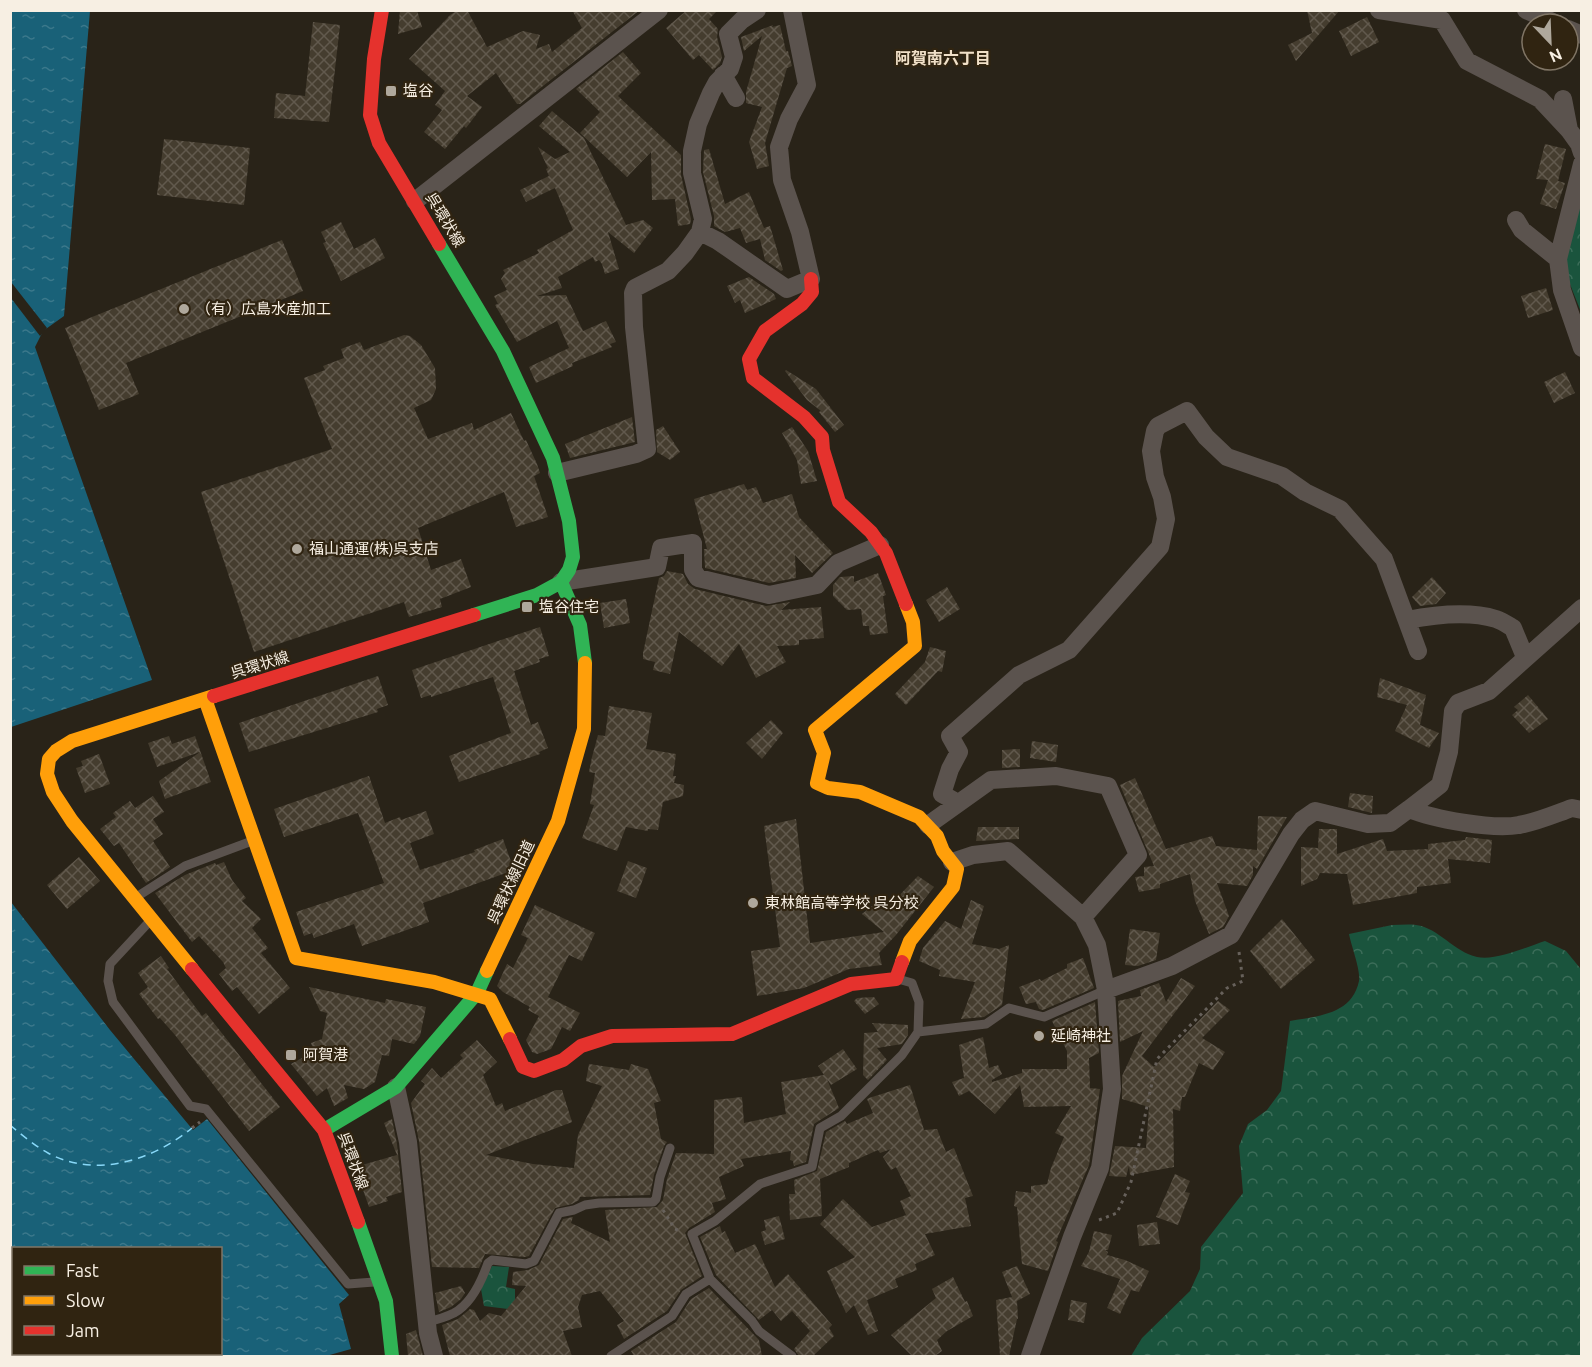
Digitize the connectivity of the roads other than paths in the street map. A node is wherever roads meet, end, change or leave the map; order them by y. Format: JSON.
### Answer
{"nodes":[{"id":1,"x":382,"y":10,"type":"edge"},
{"id":2,"x":659,"y":10,"type":"edge"},
{"id":3,"x":757,"y":10,"type":"edge"},
{"id":4,"x":792,"y":10,"type":"edge"},
{"id":5,"x":1379,"y":10,"type":"edge"},
{"id":6,"x":723,"y":75,"type":"junction"},
{"id":7,"x":736,"y":98,"type":"dead end"},
{"id":8,"x":1563,"y":99,"type":"dead end"},
{"id":9,"x":1578,"y":142,"type":"edge"},
{"id":10,"x":1581,"y":164,"type":"edge"},
{"id":11,"x":415,"y":201,"type":"junction"},
{"id":12,"x":1516,"y":220,"type":"dead end"},
{"id":13,"x":700,"y":232,"type":"junction"},
{"id":14,"x":1558,"y":259,"type":"junction"},
{"id":15,"x":811,"y":279,"type":"junction"},
{"id":16,"x":1581,"y":348,"type":"edge"},
{"id":17,"x":557,"y":473,"type":"junction"},
{"id":18,"x":880,"y":545,"type":"junction"},
{"id":19,"x":561,"y":582,"type":"junction"},
{"id":20,"x":1581,"y":608,"type":"edge"},
{"id":21,"x":1407,"y":620,"type":"junction"},
{"id":22,"x":1418,"y":651,"type":"dead end"},
{"id":23,"x":1526,"y":657,"type":"junction"},
{"id":24,"x":205,"y":699,"type":"junction"},
{"id":25,"x":958,"y":803,"type":"junction"},
{"id":26,"x":1409,"y":809,"type":"junction"},
{"id":27,"x":1581,"y":810,"type":"edge"},
{"id":28,"x":928,"y":825,"type":"junction"},
{"id":29,"x":254,"y":840,"type":"junction"},
{"id":30,"x":952,"y":862,"type":"junction"},
{"id":31,"x":136,"y":897,"type":"junction"},
{"id":32,"x":1083,"y":917,"type":"junction"},
{"id":33,"x":152,"y":919,"type":"junction"},
{"id":34,"x":896,"y":979,"type":"junction"},
{"id":35,"x":1106,"y":990,"type":"junction"},
{"id":36,"x":477,"y":993,"type":"junction"},
{"id":37,"x":918,"y":1032,"type":"junction"},
{"id":38,"x":396,"y":1087,"type":"junction"},
{"id":39,"x":324,"y":1130,"type":"junction"},
{"id":40,"x":670,"y":1148,"type":"dead end"},
{"id":41,"x":710,"y":1279,"type":"junction"},
{"id":42,"x":380,"y":1281,"type":"junction"},
{"id":43,"x":427,"y":1323,"type":"junction"},
{"id":44,"x":392,"y":1356,"type":"edge"},
{"id":45,"x":434,"y":1356,"type":"edge"},
{"id":46,"x":611,"y":1356,"type":"edge"},
{"id":47,"x":792,"y":1356,"type":"edge"},
{"id":48,"x":1030,"y":1356,"type":"edge"}],
"edges":[{"from":1,"to":11,"type":"street","name":"呉環状線"},
{"from":2,"to":11,"type":"street"},
{"from":3,"to":6,"type":"street"},
{"from":4,"to":15,"type":"street"},
{"from":5,"to":9,"type":"street"},
{"from":6,"to":7,"type":"street"},
{"from":6,"to":13,"type":"street"},
{"from":8,"to":9,"type":"street"},
{"from":10,"to":14,"type":"street"},
{"from":11,"to":17,"type":"street","name":"呉環状線"},
{"from":12,"to":14,"type":"street"},
{"from":13,"to":15,"type":"street"},
{"from":13,"to":17,"type":"street"},
{"from":14,"to":16,"type":"street"},
{"from":15,"to":18,"type":"street"},
{"from":17,"to":19,"type":"street","name":"呉環状線"},
{"from":18,"to":19,"type":"street"},
{"from":18,"to":28,"type":"street"},
{"from":19,"to":24,"type":"street","name":"呉環状線"},
{"from":19,"to":36,"type":"street","name":"呉環状線旧道"},
{"from":20,"to":23,"type":"street"},
{"from":21,"to":22,"type":"street"},
{"from":21,"to":23,"type":"street"},
{"from":21,"to":25,"type":"street"},
{"from":23,"to":26,"type":"street"},
{"from":24,"to":29,"type":"street"},
{"from":24,"to":31,"type":"street","name":"呉環状線"},
{"from":25,"to":28,"type":"street"},
{"from":25,"to":32,"type":"street"},
{"from":26,"to":27,"type":"street"},
{"from":26,"to":35,"type":"street"},
{"from":28,"to":30,"type":"street"},
{"from":29,"to":31,"type":"lane"},
{"from":29,"to":36,"type":"street"},
{"from":30,"to":32,"type":"street"},
{"from":30,"to":34,"type":"street"},
{"from":31,"to":33,"type":"street","name":"呉環状線"},
{"from":32,"to":35,"type":"street"},
{"from":33,"to":39,"type":"street","name":"呉環状線"},
{"from":33,"to":42,"type":"lane"},
{"from":34,"to":36,"type":"street"},
{"from":34,"to":37,"type":"lane"},
{"from":35,"to":37,"type":"lane"},
{"from":35,"to":48,"type":"street"},
{"from":36,"to":38,"type":"street","name":"呉環状線旧道"},
{"from":37,"to":41,"type":"lane"},
{"from":38,"to":39,"type":"street","name":"呉環状線旧道"},
{"from":38,"to":43,"type":"street"},
{"from":39,"to":42,"type":"street","name":"呉環状線"},
{"from":40,"to":43,"type":"lane"},
{"from":41,"to":46,"type":"lane"},
{"from":41,"to":47,"type":"lane"},
{"from":42,"to":44,"type":"street","name":"呉環状線"},
{"from":43,"to":45,"type":"street"}]}
